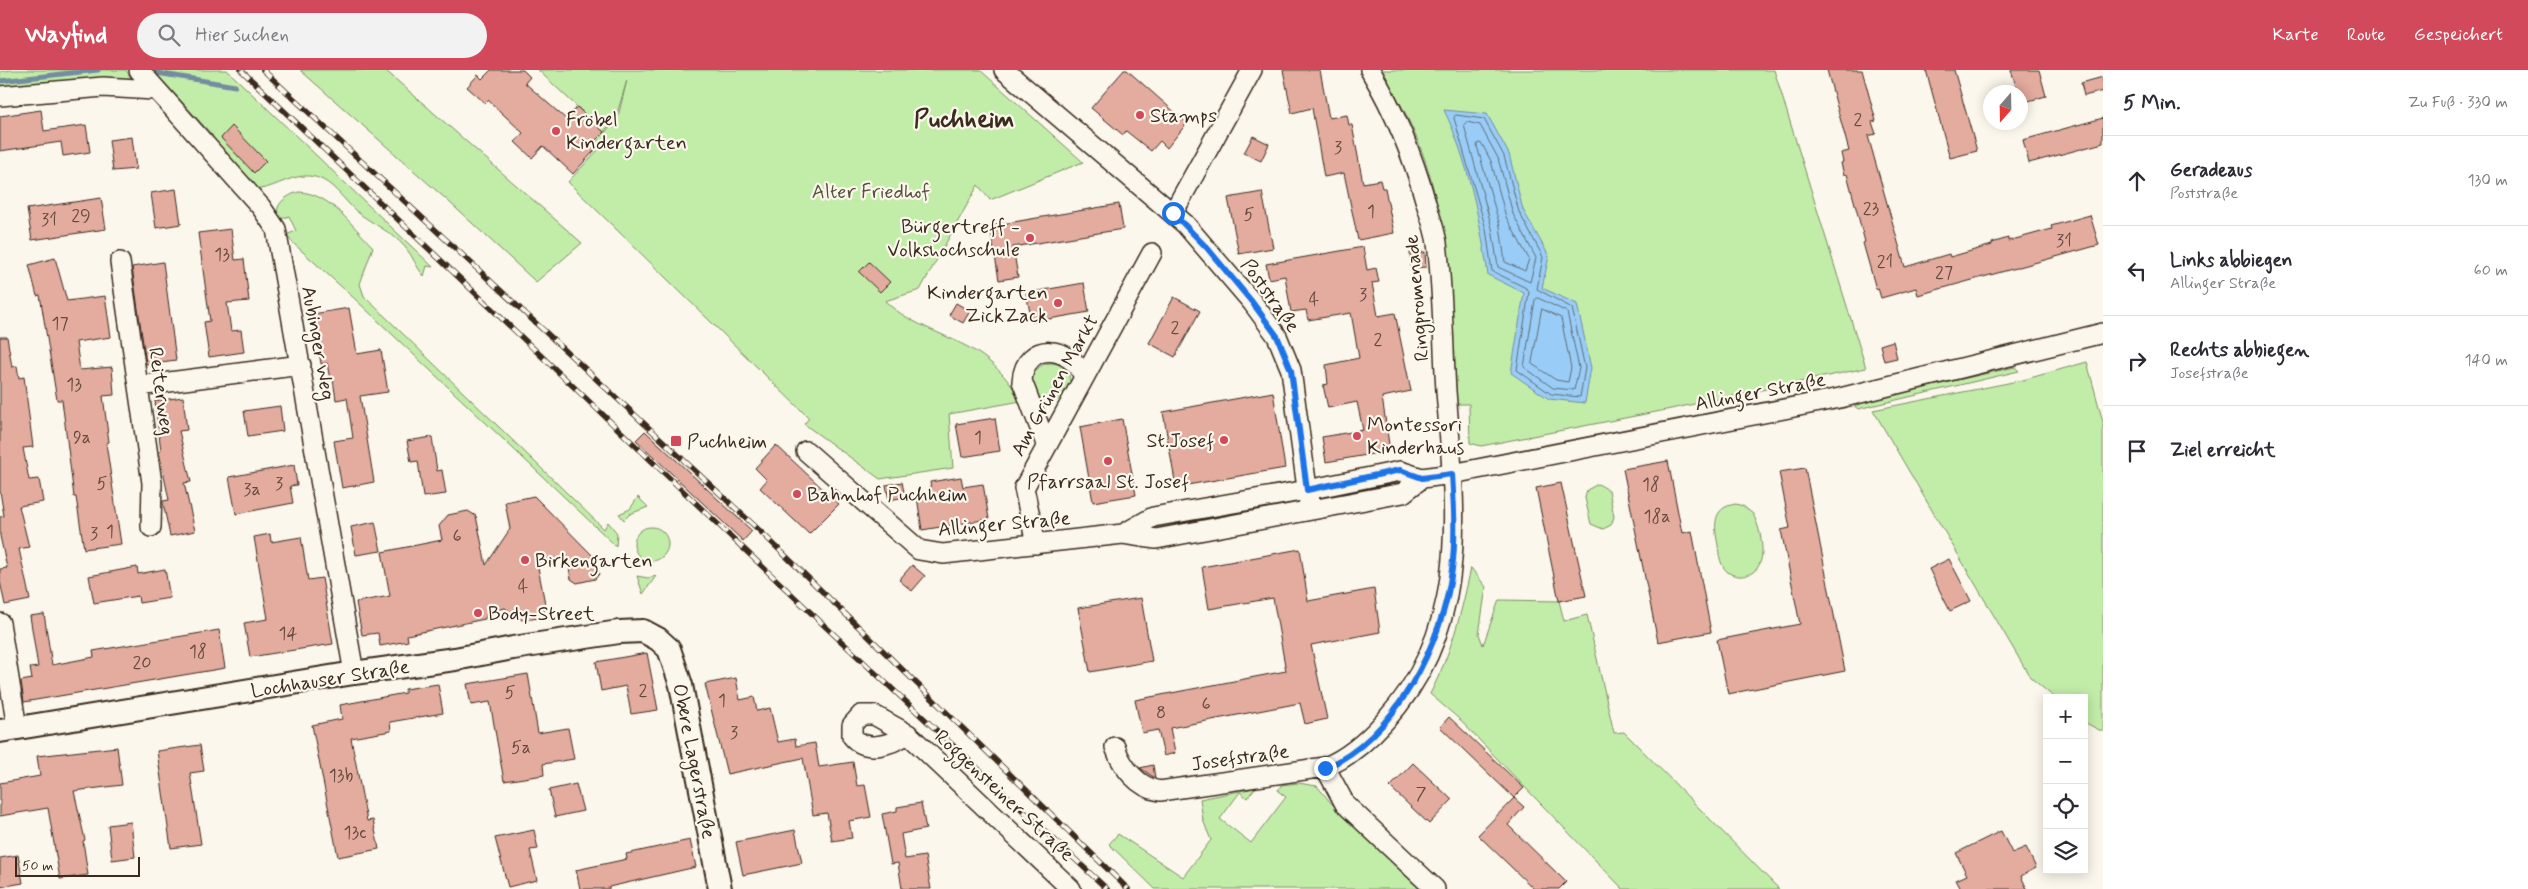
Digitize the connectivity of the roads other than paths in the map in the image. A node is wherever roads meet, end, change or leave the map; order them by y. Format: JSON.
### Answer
{"nodes":[{"id":1,"x":1004,"y":70,"type":"edge"},
{"id":2,"x":1252,"y":70,"type":"edge"},
{"id":3,"x":1370,"y":70,"type":"edge"},
{"id":4,"x":145,"y":79,"type":"edge"},
{"id":5,"x":0,"y":96,"type":"edge"},
{"id":6,"x":1173,"y":213,"type":"junction"},
{"id":7,"x":1152,"y":253,"type":"dead end"},
{"id":8,"x":120,"y":262,"type":"dead end"},
{"id":9,"x":2103,"y":333,"type":"edge"},
{"id":10,"x":301,"y":365,"type":"junction"},
{"id":11,"x":1084,"y":377,"type":"junction"},
{"id":12,"x":138,"y":386,"type":"junction"},
{"id":13,"x":1046,"y":444,"type":"junction"},
{"id":14,"x":806,"y":451,"type":"dead end"},
{"id":15,"x":1452,"y":474,"type":"junction"},
{"id":16,"x":1422,"y":478,"type":"junction"},
{"id":17,"x":1307,"y":490,"type":"junction"},
{"id":18,"x":1311,"y":510,"type":"junction"},
{"id":19,"x":151,"y":527,"type":"dead end"},
{"id":20,"x":1123,"y":534,"type":"junction"},
{"id":21,"x":1036,"y":544,"type":"junction"},
{"id":22,"x":0,"y":624,"type":"edge"},
{"id":23,"x":658,"y":639,"type":"joint"},
{"id":24,"x":354,"y":673,"type":"junction"},
{"id":25,"x":8,"y":729,"type":"edge"},
{"id":26,"x":908,"y":734,"type":"dead end"},
{"id":27,"x":1115,"y":747,"type":"dead end"},
{"id":28,"x":1325,"y":768,"type":"junction"},
{"id":29,"x":720,"y":889,"type":"edge"},
{"id":30,"x":1071,"y":889,"type":"edge"},
{"id":31,"x":1435,"y":889,"type":"edge"}],
"edges":[{"from":1,"to":6,"type":"street","name":"Poststraße"},
{"from":2,"to":6,"type":"street"},
{"from":3,"to":15,"type":"street","name":"Ringpromenade"},
{"from":4,"to":5,"type":"street"},
{"from":4,"to":10,"type":"street","name":"Aubinger Weg"},
{"from":6,"to":17,"type":"street","name":"Poststraße"},
{"from":7,"to":11,"type":"street","name":"Am Grünen Markt"},
{"from":8,"to":12,"type":"street","name":"Reiterweg"},
{"from":9,"to":15,"type":"street","name":"Allinger Straße"},
{"from":10,"to":12,"type":"street"},
{"from":10,"to":24,"type":"street","name":"Aubinger Weg"},
{"from":11,"to":13,"type":"street","name":"Am Grünen Markt"},
{"from":11,"to":13,"type":"street"},
{"from":12,"to":19,"type":"street","name":"Reiterweg"},
{"from":13,"to":21,"type":"street","name":"Am Grünen Markt"},
{"from":14,"to":21,"type":"street","name":"Allinger Straße"},
{"from":15,"to":16,"type":"street","name":"Allinger Straße"},
{"from":15,"to":28,"type":"street","name":"Josefstraße"},
{"from":16,"to":17,"type":"street","name":"Allinger Straße"},
{"from":16,"to":18,"type":"street","name":"Allinger Straße"},
{"from":17,"to":18,"type":"street","name":"Poststraße"},
{"from":17,"to":20,"type":"street","name":"Allinger Straße"},
{"from":18,"to":20,"type":"street","name":"Allinger Straße"},
{"from":20,"to":21,"type":"street","name":"Allinger Straße"},
{"from":22,"to":25,"type":"street"},
{"from":23,"to":24,"type":"street","name":"Lochhauser Straße"},
{"from":23,"to":29,"type":"street","name":"Obere Lagerstraße"},
{"from":24,"to":25,"type":"street","name":"Lochhauser Straße"},
{"from":26,"to":30,"type":"street","name":"Roggensteiner Straße"},
{"from":27,"to":28,"type":"street","name":"Josefstraße"},
{"from":28,"to":31,"type":"street"}]}
